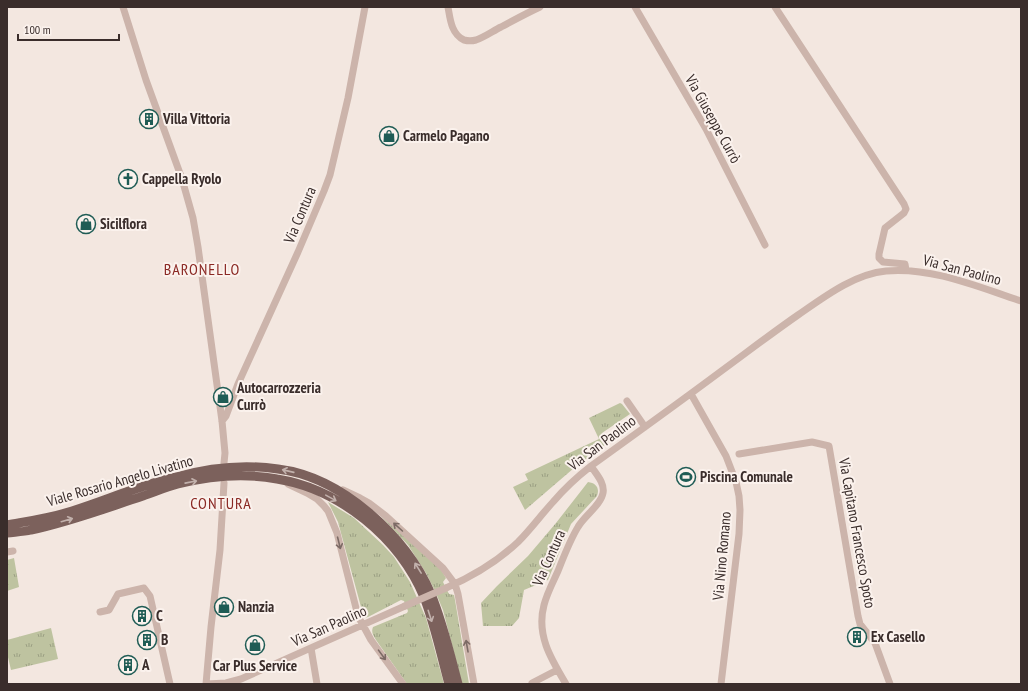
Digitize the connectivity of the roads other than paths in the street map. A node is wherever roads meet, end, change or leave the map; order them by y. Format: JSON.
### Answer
{"nodes":[{"id":1,"x":123,"y":7,"type":"edge"},
{"id":2,"x":365,"y":7,"type":"edge"},
{"id":3,"x":448,"y":7,"type":"edge"},
{"id":4,"x":540,"y":7,"type":"edge"},
{"id":5,"x":635,"y":7,"type":"edge"},
{"id":6,"x":775,"y":7,"type":"edge"},
{"id":7,"x":765,"y":245,"type":"dead end"},
{"id":8,"x":906,"y":270,"type":"junction"},
{"id":9,"x":1021,"y":301,"type":"edge"},
{"id":10,"x":691,"y":394,"type":"junction"},
{"id":11,"x":626,"y":401,"type":"dead end"},
{"id":12,"x":222,"y":421,"type":"junction"},
{"id":13,"x":645,"y":427,"type":"junction"},
{"id":14,"x":739,"y":454,"type":"dead end"},
{"id":15,"x":224,"y":463,"type":"dead end"},
{"id":16,"x":591,"y":466,"type":"junction"},
{"id":17,"x":277,"y":479,"type":"junction"},
{"id":18,"x":224,"y":483,"type":"dead end"},
{"id":19,"x":325,"y":484,"type":"junction"},
{"id":20,"x":7,"y":521,"type":"edge"},
{"id":21,"x":7,"y":525,"type":"edge"},
{"id":22,"x":29,"y":526,"type":"junction"},
{"id":23,"x":7,"y":533,"type":"edge"},
{"id":24,"x":7,"y":536,"type":"edge"},
{"id":25,"x":455,"y":584,"type":"junction"},
{"id":26,"x":100,"y":612,"type":"dead end"},
{"id":27,"x":362,"y":626,"type":"junction"},
{"id":28,"x":311,"y":648,"type":"junction"},
{"id":29,"x":557,"y":670,"type":"junction"},
{"id":30,"x":532,"y":683,"type":"edge"},
{"id":31,"x":170,"y":684,"type":"edge"},
{"id":32,"x":207,"y":684,"type":"edge"},
{"id":33,"x":317,"y":684,"type":"edge"},
{"id":34,"x":403,"y":684,"type":"edge"},
{"id":35,"x":449,"y":684,"type":"edge"},
{"id":36,"x":458,"y":684,"type":"edge"},
{"id":37,"x":474,"y":684,"type":"edge"},
{"id":38,"x":566,"y":684,"type":"edge"},
{"id":39,"x":721,"y":684,"type":"edge"},
{"id":40,"x":890,"y":684,"type":"edge"}],
"edges":[{"from":1,"to":12,"type":"street"},
{"from":2,"to":12,"type":"street","name":"Via Contura"},
{"from":3,"to":4,"type":"street"},
{"from":5,"to":7,"type":"street","name":"Via Giuseppe Currò"},
{"from":6,"to":8,"type":"street"},
{"from":8,"to":9,"type":"street","name":"Via San Paolino"},
{"from":8,"to":10,"type":"street","name":"Via San Paolino"},
{"from":10,"to":13,"type":"street","name":"Via San Paolino"},
{"from":10,"to":39,"type":"street","name":"Via Nino Romano"},
{"from":11,"to":13,"type":"street"},
{"from":12,"to":15,"type":"street"},
{"from":13,"to":16,"type":"street","name":"Via San Paolino"},
{"from":14,"to":40,"type":"street","name":"Via Capitano Francesco Spoto"},
{"from":16,"to":25,"type":"street","name":"Via San Paolino"},
{"from":16,"to":29,"type":"street","name":"Via Contura"},
{"from":22,"to":17,"type":"main road","name":"Viale Rosario Angelo Livatino","one_way":true},
{"from":17,"to":27,"type":"street","one_way":true},
{"from":17,"to":35,"type":"main road","name":"Viale Rosario Angelo Livatino","one_way":true},
{"from":18,"to":32,"type":"street","name":"Via San Paolino"},
{"from":19,"to":22,"type":"main road","name":"Viale Rosario Angelo Livatino","one_way":true},
{"from":25,"to":19,"type":"street","one_way":true},
{"from":36,"to":19,"type":"main road","name":"Viale Rosario Angelo Livatino","one_way":true},
{"from":20,"to":22,"type":"street"},
{"from":21,"to":22,"type":"main road","name":"Viale Rosario Angelo Livatino"},
{"from":22,"to":23,"type":"main road","name":"Viale Rosario Angelo Livatino"},
{"from":22,"to":24,"type":"street"},
{"from":25,"to":27,"type":"street","name":"Via San Paolino","bridge":true},
{"from":37,"to":25,"type":"street","one_way":true},
{"from":26,"to":31,"type":"street"},
{"from":27,"to":28,"type":"street","name":"Via San Paolino"},
{"from":27,"to":34,"type":"street","one_way":true},
{"from":28,"to":32,"type":"street","name":"Via San Paolino"},
{"from":28,"to":33,"type":"street"},
{"from":29,"to":30,"type":"street"},
{"from":29,"to":38,"type":"street","name":"Via Contura"}]}
